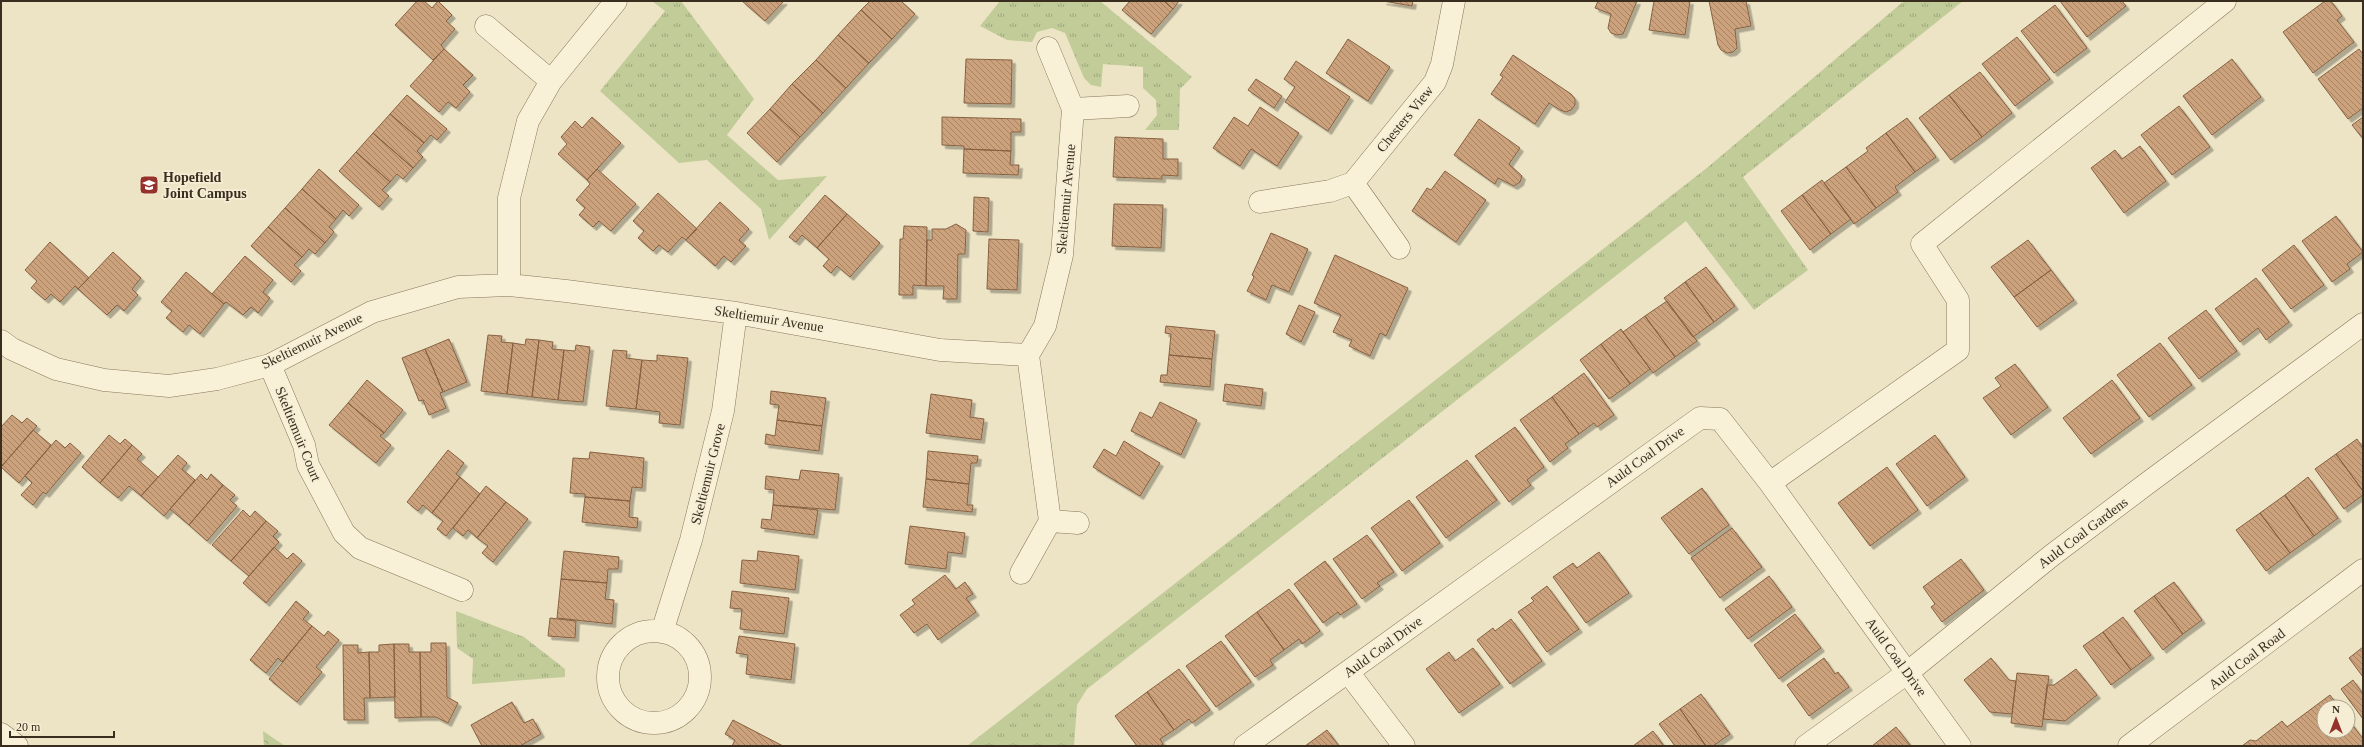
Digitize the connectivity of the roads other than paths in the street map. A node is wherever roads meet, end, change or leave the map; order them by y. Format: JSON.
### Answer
{"nodes":[{"id":1,"x":616,"y":1,"type":"edge"},
{"id":2,"x":1454,"y":1,"type":"edge"},
{"id":3,"x":2225,"y":1,"type":"edge"},
{"id":4,"x":486,"y":26,"type":"dead end"},
{"id":5,"x":1048,"y":48,"type":"dead end"},
{"id":6,"x":550,"y":81,"type":"junction"},
{"id":7,"x":1128,"y":106,"type":"dead end"},
{"id":8,"x":1073,"y":109,"type":"junction"},
{"id":9,"x":1353,"y":183,"type":"junction"},
{"id":10,"x":1260,"y":202,"type":"dead end"},
{"id":11,"x":1399,"y":248,"type":"dead end"},
{"id":12,"x":510,"y":285,"type":"junction"},
{"id":13,"x":736,"y":313,"type":"junction"},
{"id":14,"x":2363,"y":324,"type":"edge"},
{"id":15,"x":1,"y":341,"type":"edge"},
{"id":16,"x":1028,"y":355,"type":"junction"},
{"id":17,"x":270,"y":365,"type":"junction"},
{"id":18,"x":1770,"y":483,"type":"junction"},
{"id":19,"x":1050,"y":521,"type":"junction"},
{"id":20,"x":1078,"y":523,"type":"dead end"},
{"id":21,"x":2363,"y":570,"type":"edge"},
{"id":22,"x":1021,"y":573,"type":"dead end"},
{"id":23,"x":462,"y":590,"type":"dead end"},
{"id":24,"x":662,"y":632,"type":"junction"},
{"id":25,"x":1348,"y":672,"type":"junction"},
{"id":26,"x":1907,"y":673,"type":"junction"},
{"id":27,"x":1,"y":734,"type":"edge"},
{"id":28,"x":2136,"y":744,"type":"edge"},
{"id":29,"x":17,"y":746,"type":"edge"},
{"id":30,"x":1245,"y":746,"type":"edge"},
{"id":31,"x":1404,"y":746,"type":"edge"},
{"id":32,"x":1806,"y":746,"type":"edge"},
{"id":33,"x":1960,"y":746,"type":"edge"}],
"edges":[{"from":1,"to":6,"type":"street"},
{"from":2,"to":9,"type":"street","name":"Chesters View"},
{"from":3,"to":18,"type":"street"},
{"from":4,"to":6,"type":"street"},
{"from":5,"to":8,"type":"street","name":"Skeltiemuir Avenue"},
{"from":6,"to":12,"type":"street"},
{"from":7,"to":8,"type":"street"},
{"from":8,"to":16,"type":"street","name":"Skeltiemuir Avenue"},
{"from":9,"to":10,"type":"street"},
{"from":9,"to":11,"type":"street"},
{"from":12,"to":13,"type":"street","name":"Skeltiemuir Avenue"},
{"from":12,"to":17,"type":"street","name":"Skeltiemuir Avenue"},
{"from":13,"to":16,"type":"street","name":"Skeltiemuir Avenue"},
{"from":13,"to":24,"type":"street","name":"Skeltiemuir Grove"},
{"from":14,"to":26,"type":"street","name":"Auld Coal Gardens"},
{"from":15,"to":17,"type":"street","name":"Skeltiemuir Avenue"},
{"from":16,"to":19,"type":"street"},
{"from":17,"to":23,"type":"street","name":"Skeltiemuir Court"},
{"from":18,"to":25,"type":"street","name":"Auld Coal Drive"},
{"from":18,"to":26,"type":"street","name":"Auld Coal Drive"},
{"from":19,"to":20,"type":"street"},
{"from":19,"to":22,"type":"street"},
{"from":21,"to":28,"type":"street","name":"Auld Coal Road"},
{"from":24,"to":24,"type":"street"},
{"from":25,"to":30,"type":"street","name":"Auld Coal Drive"},
{"from":25,"to":31,"type":"street"},
{"from":26,"to":32,"type":"street","name":"Auld Coal Gardens"},
{"from":26,"to":33,"type":"street","name":"Auld Coal Drive"},
{"from":27,"to":29,"type":"street"}]}
